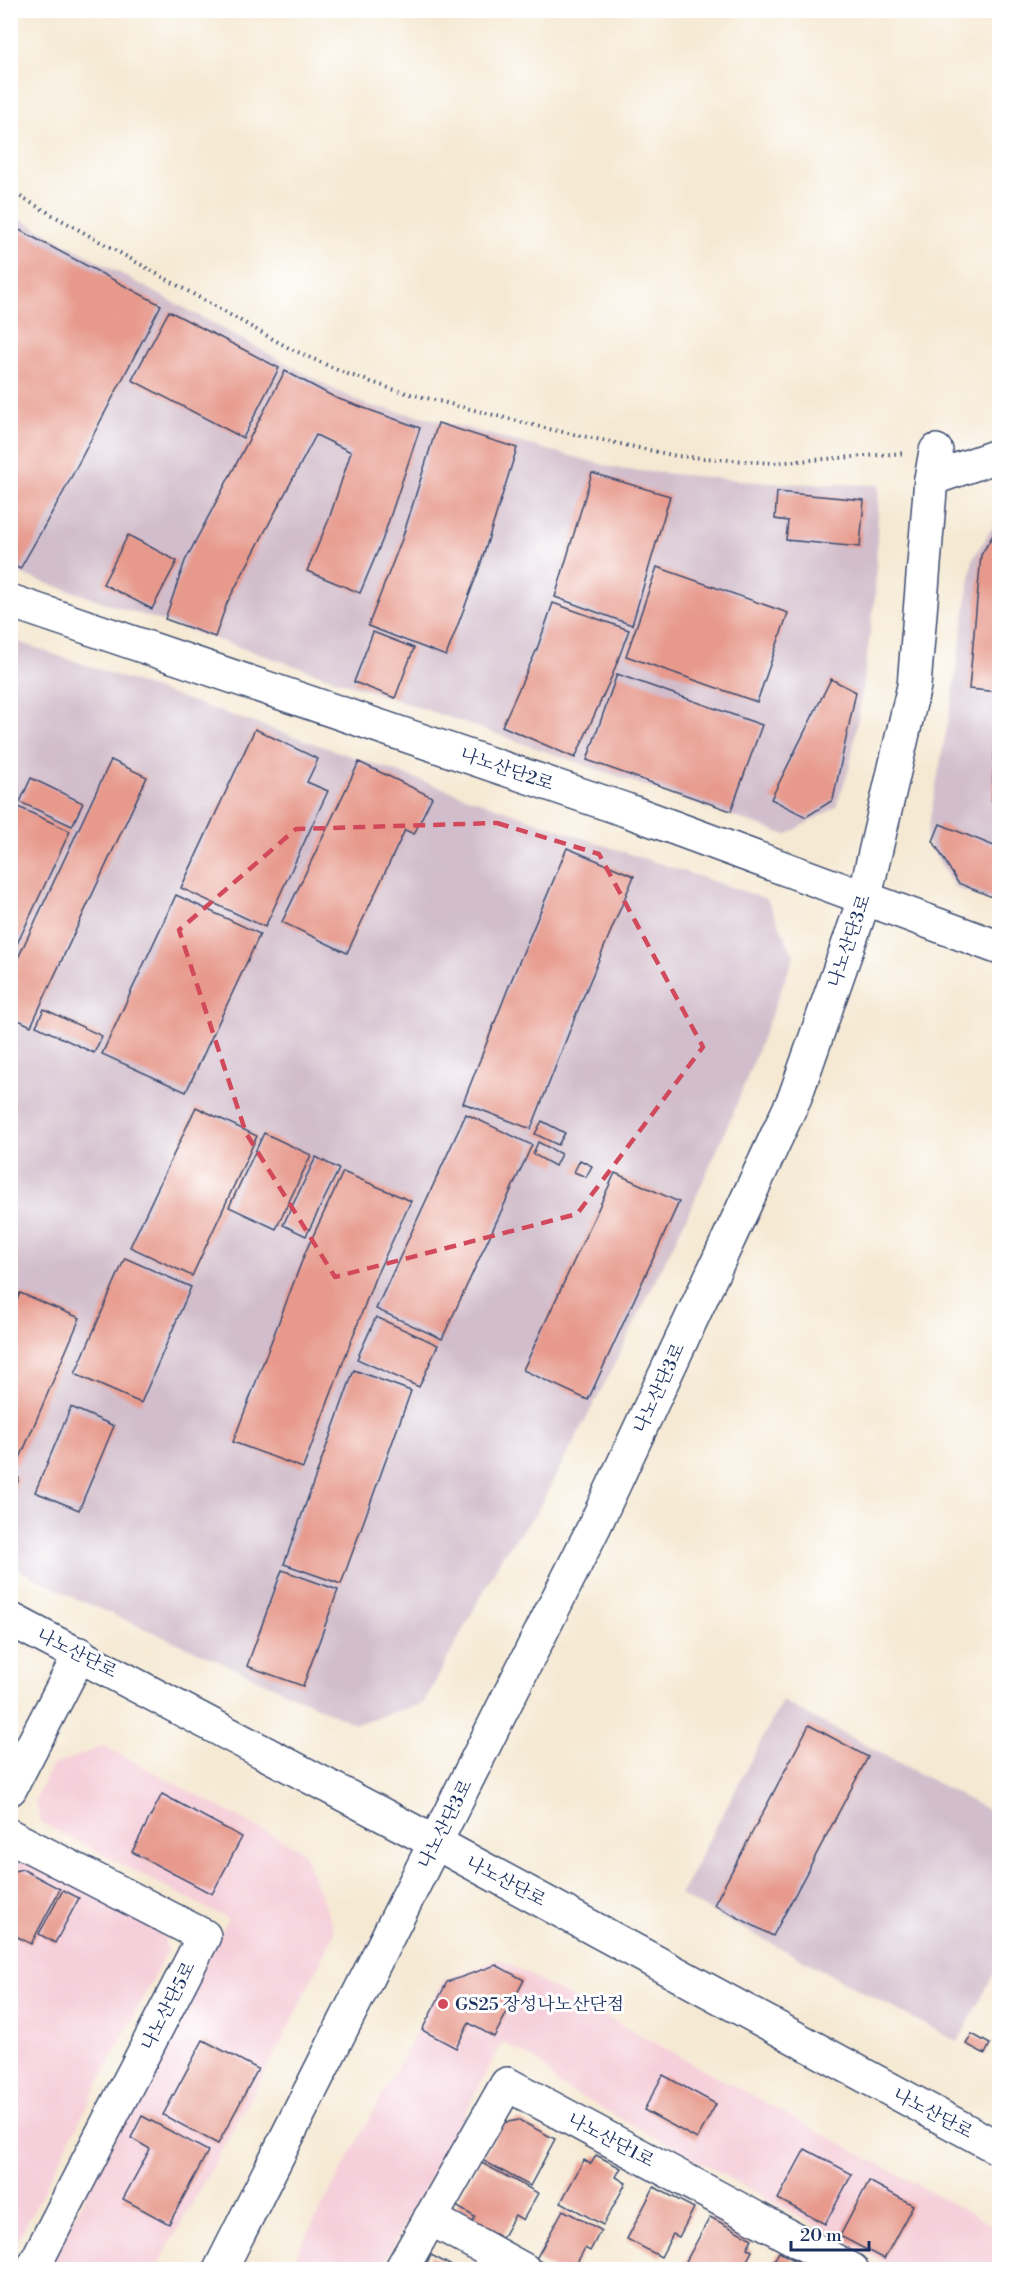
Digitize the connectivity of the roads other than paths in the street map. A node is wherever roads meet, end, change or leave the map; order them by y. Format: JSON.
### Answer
{"nodes":[{"id":1,"x":999,"y":455,"type":"edge"},
{"id":2,"x":10,"y":601,"type":"edge"},
{"id":3,"x":864,"y":900,"type":"junction"},
{"id":4,"x":999,"y":948,"type":"edge"},
{"id":5,"x":10,"y":1619,"type":"edge"},
{"id":6,"x":80,"y":1654,"type":"junction"},
{"id":7,"x":10,"y":1789,"type":"edge"},
{"id":8,"x":10,"y":1836,"type":"edge"},
{"id":9,"x":436,"y":1843,"type":"junction"},
{"id":10,"x":999,"y":2149,"type":"edge"},
{"id":11,"x":430,"y":2218,"type":"junction"},
{"id":12,"x":32,"y":2270,"type":"edge"},
{"id":13,"x":220,"y":2270,"type":"edge"},
{"id":14,"x":401,"y":2270,"type":"edge"},
{"id":15,"x":524,"y":2270,"type":"edge"},
{"id":16,"x":852,"y":2270,"type":"edge"}],
"edges":[{"from":1,"to":3,"type":"street","name":"나노산단3로"},
{"from":2,"to":3,"type":"street","name":"나노산단2로"},
{"from":3,"to":4,"type":"street","name":"나노산단2로"},
{"from":3,"to":9,"type":"street","name":"나노산단3로"},
{"from":5,"to":6,"type":"street","name":"나노산단로"},
{"from":6,"to":7,"type":"street"},
{"from":6,"to":9,"type":"street","name":"나노산단로"},
{"from":8,"to":12,"type":"street","name":"나노산단5로"},
{"from":9,"to":10,"type":"street","name":"나노산단로"},
{"from":9,"to":13,"type":"street","name":"나노산단3로"},
{"from":11,"to":14,"type":"street","name":"나노산단1로"},
{"from":11,"to":15,"type":"street"},
{"from":11,"to":16,"type":"street","name":"나노산단1로"}]}
